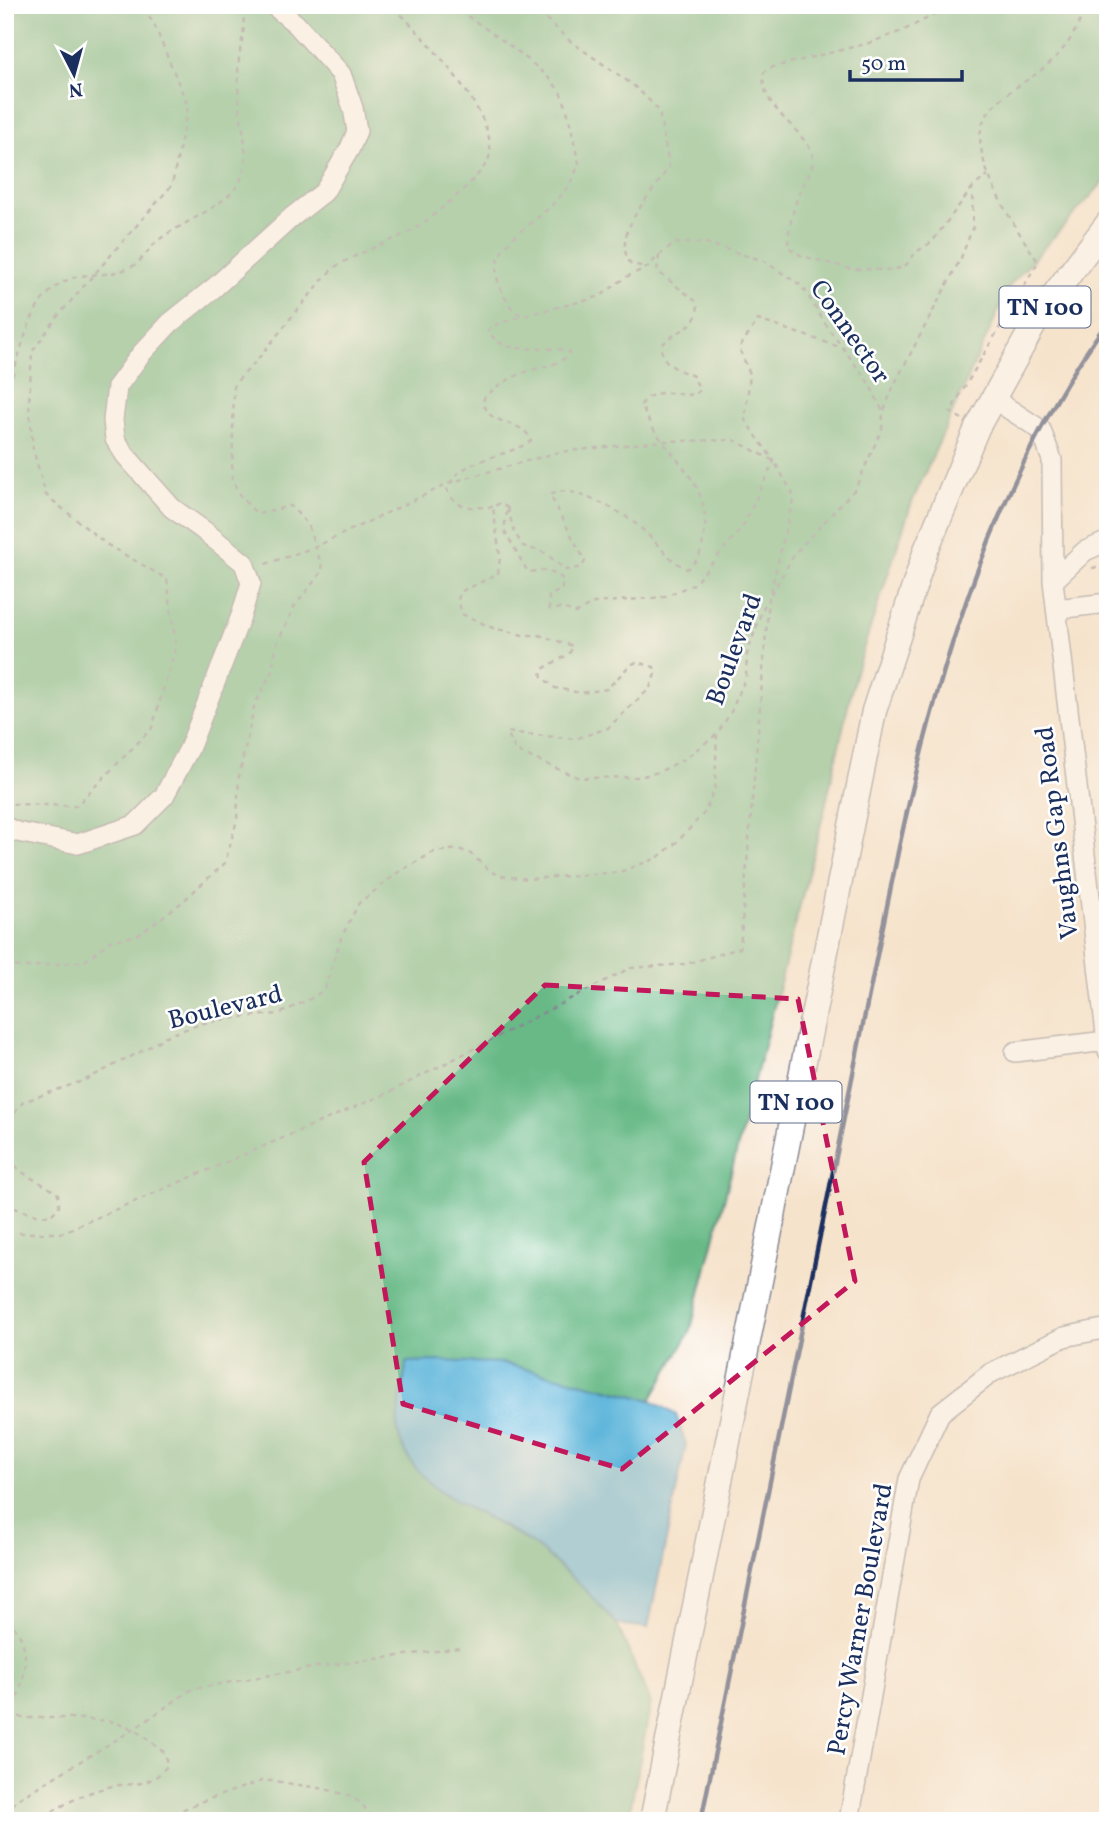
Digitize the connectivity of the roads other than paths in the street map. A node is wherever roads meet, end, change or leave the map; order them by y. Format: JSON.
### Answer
{"nodes":[{"id":1,"x":273,"y":5,"type":"edge"},
{"id":2,"x":1108,"y":223,"type":"edge"},
{"id":3,"x":992,"y":398,"type":"junction"},
{"id":4,"x":1108,"y":541,"type":"edge"},
{"id":5,"x":1053,"y":581,"type":"junction"},
{"id":6,"x":1108,"y":603,"type":"edge"},
{"id":7,"x":1056,"y":609,"type":"junction"},
{"id":8,"x":5,"y":827,"type":"edge"},
{"id":9,"x":1107,"y":1046,"type":"edge"},
{"id":10,"x":1015,"y":1052,"type":"dead end"},
{"id":11,"x":1108,"y":1328,"type":"edge"},
{"id":12,"x":652,"y":1821,"type":"edge"},
{"id":13,"x":849,"y":1821,"type":"edge"}],
"edges":[{"from":1,"to":8,"type":"street"},
{"from":2,"to":3,"type":"main road","number":"TN 100"},
{"from":3,"to":5,"type":"street","name":"Vaughns Gap Road"},
{"from":3,"to":12,"type":"main road","number":"TN 100"},
{"from":4,"to":5,"type":"street"},
{"from":5,"to":7,"type":"street","name":"Vaughns Gap Road"},
{"from":6,"to":7,"type":"street"},
{"from":7,"to":9,"type":"street","name":"Vaughns Gap Road"},
{"from":9,"to":10,"type":"street"},
{"from":11,"to":13,"type":"street","name":"Percy Warner Boulevard"}]}
